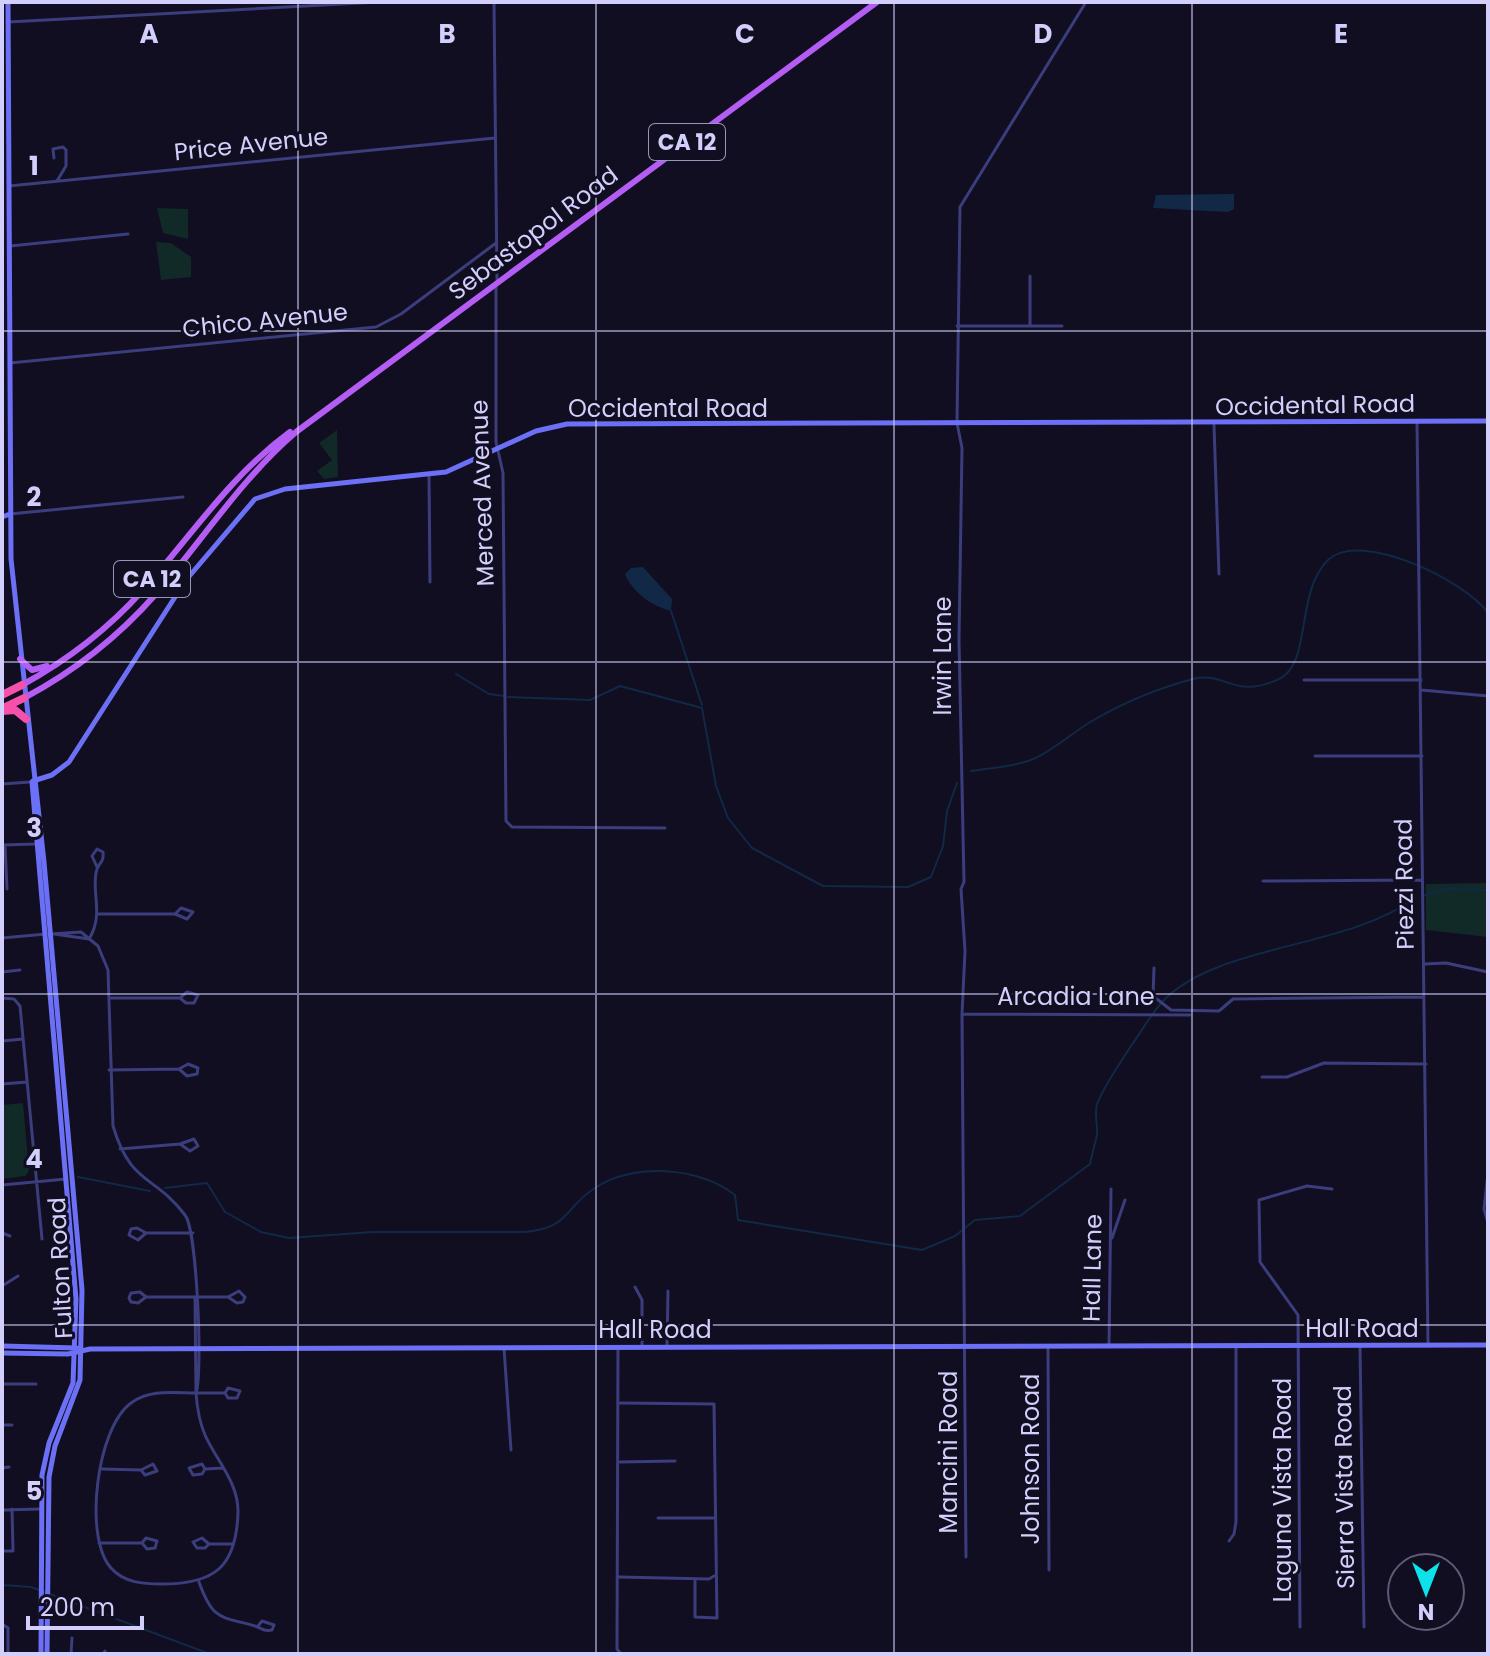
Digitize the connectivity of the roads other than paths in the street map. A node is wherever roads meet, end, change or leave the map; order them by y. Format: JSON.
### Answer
{"nodes":[{"id":1,"x":8,"y":2,"type":"edge"},
{"id":2,"x":380,"y":2,"type":"edge"},
{"id":3,"x":494,"y":2,"type":"edge"},
{"id":4,"x":877,"y":2,"type":"edge"},
{"id":5,"x":1086,"y":2,"type":"edge"},
{"id":6,"x":317,"y":4,"type":"edge"},
{"id":7,"x":8,"y":22,"type":"junction"},
{"id":8,"x":496,"y":138,"type":"junction"},
{"id":9,"x":54,"y":158,"type":"dead end"},
{"id":10,"x":57,"y":181,"type":"junction"},
{"id":11,"x":9,"y":186,"type":"junction"},
{"id":12,"x":10,"y":198,"type":"junction"},
{"id":13,"x":2,"y":199,"type":"edge"},
{"id":14,"x":128,"y":234,"type":"dead end"},
{"id":15,"x":496,"y":243,"type":"junction"},
{"id":16,"x":10,"y":246,"type":"junction"},
{"id":17,"x":1030,"y":276,"type":"dead end"},
{"id":18,"x":2,"y":278,"type":"edge"},
{"id":19,"x":10,"y":278,"type":"junction"},
{"id":20,"x":497,"y":283,"type":"junction"},
{"id":21,"x":957,"y":326,"type":"junction"},
{"id":22,"x":1030,"y":326,"type":"junction"},
{"id":23,"x":1062,"y":326,"type":"dead end"},
{"id":24,"x":10,"y":363,"type":"junction"},
{"id":25,"x":326,"y":408,"type":"junction"},
{"id":26,"x":1488,"y":421,"type":"edge"},
{"id":27,"x":1417,"y":422,"type":"junction"},
{"id":28,"x":957,"y":423,"type":"junction"},
{"id":29,"x":1214,"y":425,"type":"junction"},
{"id":30,"x":497,"y":449,"type":"junction"},
{"id":31,"x":429,"y":475,"type":"junction"},
{"id":32,"x":183,"y":497,"type":"dead end"},
{"id":33,"x":10,"y":514,"type":"junction"},
{"id":34,"x":2,"y":516,"type":"edge"},
{"id":35,"x":1219,"y":574,"type":"dead end"},
{"id":36,"x":430,"y":582,"type":"dead end"},
{"id":37,"x":82,"y":647,"type":"junction"},
{"id":38,"x":20,"y":659,"type":"junction"},
{"id":39,"x":1304,"y":680,"type":"dead end"},
{"id":40,"x":1421,"y":680,"type":"junction"},
{"id":41,"x":22,"y":685,"type":"junction"},
{"id":42,"x":1421,"y":690,"type":"junction"},
{"id":43,"x":2,"y":695,"type":"edge"},
{"id":44,"x":1488,"y":696,"type":"edge"},
{"id":45,"x":24,"y":698,"type":"junction"},
{"id":46,"x":2,"y":709,"type":"edge"},
{"id":47,"x":26,"y":719,"type":"junction"},
{"id":48,"x":1315,"y":756,"type":"dead end"},
{"id":49,"x":1422,"y":756,"type":"junction"},
{"id":50,"x":33,"y":781,"type":"junction"},
{"id":51,"x":2,"y":784,"type":"edge"},
{"id":52,"x":665,"y":828,"type":"dead end"},
{"id":53,"x":36,"y":844,"type":"junction"},
{"id":54,"x":3,"y":845,"type":"edge"},
{"id":55,"x":97,"y":867,"type":"dead end"},
{"id":56,"x":1421,"y":880,"type":"junction"},
{"id":57,"x":1263,"y":881,"type":"dead end"},
{"id":58,"x":7,"y":889,"type":"dead end"},
{"id":59,"x":97,"y":914,"type":"junction"},
{"id":60,"x":175,"y":914,"type":"dead end"},
{"id":61,"x":48,"y":934,"type":"junction"},
{"id":62,"x":2,"y":938,"type":"edge"},
{"id":63,"x":89,"y":939,"type":"junction"},
{"id":64,"x":1423,"y":964,"type":"junction"},
{"id":65,"x":1154,"y":968,"type":"dead end"},
{"id":66,"x":20,"y":970,"type":"dead end"},
{"id":67,"x":2,"y":972,"type":"edge"},
{"id":68,"x":1488,"y":972,"type":"edge"},
{"id":69,"x":1424,"y":997,"type":"junction"},
{"id":70,"x":2,"y":998,"type":"edge"},
{"id":71,"x":109,"y":998,"type":"junction"},
{"id":72,"x":180,"y":998,"type":"dead end"},
{"id":73,"x":962,"y":1014,"type":"junction"},
{"id":74,"x":1190,"y":1015,"type":"dead end"},
{"id":75,"x":23,"y":1039,"type":"junction"},
{"id":76,"x":2,"y":1041,"type":"edge"},
{"id":77,"x":1426,"y":1064,"type":"junction"},
{"id":78,"x":179,"y":1069,"type":"dead end"},
{"id":79,"x":109,"y":1070,"type":"junction"},
{"id":80,"x":1262,"y":1077,"type":"dead end"},
{"id":81,"x":27,"y":1082,"type":"junction"},
{"id":82,"x":2,"y":1084,"type":"edge"},
{"id":83,"x":180,"y":1144,"type":"dead end"},
{"id":84,"x":120,"y":1149,"type":"junction"},
{"id":85,"x":1488,"y":1173,"type":"edge"},
{"id":86,"x":69,"y":1178,"type":"junction"},
{"id":87,"x":35,"y":1182,"type":"junction"},
{"id":88,"x":2,"y":1185,"type":"edge"},
{"id":89,"x":1111,"y":1189,"type":"dead end"},
{"id":90,"x":1332,"y":1189,"type":"dead end"},
{"id":91,"x":1125,"y":1200,"type":"dead end"},
{"id":92,"x":1488,"y":1223,"type":"edge"},
{"id":93,"x":2,"y":1233,"type":"edge"},
{"id":94,"x":146,"y":1233,"type":"dead end"},
{"id":95,"x":193,"y":1233,"type":"junction"},
{"id":96,"x":10,"y":1236,"type":"dead end"},
{"id":97,"x":42,"y":1239,"type":"dead end"},
{"id":98,"x":1110,"y":1241,"type":"junction"},
{"id":99,"x":18,"y":1276,"type":"dead end"},
{"id":100,"x":2,"y":1286,"type":"edge"},
{"id":101,"x":635,"y":1287,"type":"dead end"},
{"id":102,"x":668,"y":1291,"type":"dead end"},
{"id":103,"x":146,"y":1297,"type":"dead end"},
{"id":104,"x":195,"y":1297,"type":"junction"},
{"id":105,"x":228,"y":1297,"type":"dead end"},
{"id":106,"x":1236,"y":1345,"type":"junction"},
{"id":107,"x":1299,"y":1345,"type":"junction"},
{"id":108,"x":1488,"y":1345,"type":"edge"},
{"id":109,"x":2,"y":1346,"type":"edge"},
{"id":110,"x":966,"y":1346,"type":"junction"},
{"id":111,"x":1360,"y":1346,"type":"junction"},
{"id":112,"x":1428,"y":1346,"type":"junction"},
{"id":113,"x":618,"y":1347,"type":"junction"},
{"id":114,"x":642,"y":1347,"type":"junction"},
{"id":115,"x":667,"y":1347,"type":"junction"},
{"id":116,"x":1109,"y":1347,"type":"junction"},
{"id":117,"x":504,"y":1348,"type":"junction"},
{"id":118,"x":1048,"y":1348,"type":"junction"},
{"id":119,"x":196,"y":1349,"type":"junction"},
{"id":120,"x":78,"y":1350,"type":"junction"},
{"id":121,"x":2,"y":1353,"type":"edge"},
{"id":122,"x":2,"y":1384,"type":"edge"},
{"id":123,"x":36,"y":1384,"type":"dead end"},
{"id":124,"x":196,"y":1393,"type":"junction"},
{"id":125,"x":225,"y":1393,"type":"dead end"},
{"id":126,"x":620,"y":1403,"type":"junction"},
{"id":127,"x":2,"y":1425,"type":"edge"},
{"id":128,"x":12,"y":1425,"type":"dead end"},
{"id":129,"x":511,"y":1450,"type":"dead end"},
{"id":130,"x":675,"y":1461,"type":"dead end"},
{"id":131,"x":620,"y":1462,"type":"junction"},
{"id":132,"x":9,"y":1467,"type":"dead end"},
{"id":133,"x":2,"y":1468,"type":"edge"},
{"id":134,"x":223,"y":1468,"type":"junction"},
{"id":135,"x":102,"y":1469,"type":"junction"},
{"id":136,"x":205,"y":1469,"type":"dead end"},
{"id":137,"x":141,"y":1470,"type":"dead end"},
{"id":138,"x":12,"y":1509,"type":"junction"},
{"id":139,"x":45,"y":1509,"type":"junction"},
{"id":140,"x":2,"y":1510,"type":"edge"},
{"id":141,"x":658,"y":1518,"type":"dead end"},
{"id":142,"x":713,"y":1518,"type":"junction"},
{"id":143,"x":1229,"y":1541,"type":"dead end"},
{"id":144,"x":99,"y":1543,"type":"junction"},
{"id":145,"x":142,"y":1543,"type":"dead end"},
{"id":146,"x":209,"y":1544,"type":"dead end"},
{"id":147,"x":233,"y":1544,"type":"junction"},
{"id":148,"x":2,"y":1551,"type":"edge"},
{"id":149,"x":966,"y":1557,"type":"dead end"},
{"id":150,"x":1049,"y":1570,"type":"dead end"},
{"id":151,"x":714,"y":1576,"type":"junction"},
{"id":152,"x":619,"y":1577,"type":"junction"},
{"id":153,"x":695,"y":1579,"type":"junction"},
{"id":154,"x":199,"y":1582,"type":"junction"},
{"id":155,"x":44,"y":1604,"type":"junction"},
{"id":156,"x":2,"y":1624,"type":"edge"},
{"id":157,"x":258,"y":1626,"type":"dead end"},
{"id":158,"x":1300,"y":1627,"type":"dead end"},
{"id":159,"x":1364,"y":1627,"type":"dead end"},
{"id":160,"x":72,"y":1638,"type":"dead end"},
{"id":161,"x":8,"y":1654,"type":"edge"},
{"id":162,"x":41,"y":1654,"type":"edge"},
{"id":163,"x":47,"y":1654,"type":"edge"},
{"id":164,"x":71,"y":1654,"type":"edge"},
{"id":165,"x":621,"y":1654,"type":"edge"}],
"edges":[{"from":1,"to":7,"type":"street","name":"Fulton Road"},
{"from":2,"to":6,"type":"street"},
{"from":3,"to":8,"type":"street","name":"Merced Avenue"},
{"from":4,"to":20,"type":"main road","name":"Sebastopol Road","number":"CA 12"},
{"from":5,"to":21,"type":"street","name":"Irwin Lane"},
{"from":6,"to":7,"type":"street"},
{"from":7,"to":11,"type":"street","name":"Fulton Road"},
{"from":8,"to":10,"type":"street","name":"Price Avenue"},
{"from":8,"to":15,"type":"street","name":"Merced Avenue"},
{"from":9,"to":10,"type":"street"},
{"from":10,"to":11,"type":"street","name":"Price Avenue"},
{"from":11,"to":12,"type":"street","name":"Fulton Road"},
{"from":12,"to":13,"type":"street"},
{"from":12,"to":16,"type":"street","name":"Fulton Road"},
{"from":14,"to":16,"type":"street"},
{"from":15,"to":20,"type":"street","name":"Merced Avenue"},
{"from":15,"to":24,"type":"street","name":"Chico Avenue"},
{"from":16,"to":19,"type":"street","name":"Fulton Road"},
{"from":17,"to":22,"type":"street"},
{"from":18,"to":19,"type":"street"},
{"from":19,"to":24,"type":"street","name":"Fulton Road"},
{"from":20,"to":25,"type":"main road","name":"Sebastopol Road","number":"CA 12"},
{"from":20,"to":30,"type":"street","name":"Merced Avenue"},
{"from":21,"to":22,"type":"street"},
{"from":21,"to":28,"type":"street","name":"Irwin Lane"},
{"from":22,"to":23,"type":"street"},
{"from":24,"to":33,"type":"street","name":"Fulton Road"},
{"from":25,"to":37,"type":"main road","name":"Sebastopol Road","number":"CA 12"},
{"from":25,"to":45,"type":"main road","name":"Sebastopol Road","number":"CA 12"},
{"from":26,"to":27,"type":"street","name":"Occidental Road"},
{"from":27,"to":29,"type":"street","name":"Occidental Road"},
{"from":27,"to":40,"type":"street","name":"Piezzi Road"},
{"from":28,"to":29,"type":"street","name":"Occidental Road"},
{"from":28,"to":30,"type":"street","name":"Occidental Road"},
{"from":28,"to":73,"type":"street","name":"Irwin Lane"},
{"from":29,"to":35,"type":"street"},
{"from":30,"to":31,"type":"street","name":"Occidental Road"},
{"from":30,"to":52,"type":"street","name":"Merced Avenue"},
{"from":31,"to":36,"type":"street"},
{"from":31,"to":50,"type":"street","name":"Occidental Road"},
{"from":32,"to":33,"type":"street"},
{"from":33,"to":34,"type":"street"},
{"from":33,"to":38,"type":"street","name":"Fulton Road"},
{"from":37,"to":38,"type":"main road"},
{"from":37,"to":41,"type":"main road","name":"Sebastopol Road","number":"CA 12"},
{"from":38,"to":41,"type":"street","name":"Fulton Road"},
{"from":39,"to":40,"type":"street"},
{"from":40,"to":42,"type":"street","name":"Piezzi Road"},
{"from":41,"to":43,"type":"highway","number":"CA 12"},
{"from":41,"to":45,"type":"street","name":"Fulton Road"},
{"from":42,"to":44,"type":"street"},
{"from":42,"to":49,"type":"street","name":"Piezzi Road"},
{"from":45,"to":46,"type":"highway","number":"CA 12"},
{"from":45,"to":47,"type":"street","name":"Fulton Road"},
{"from":46,"to":47,"type":"highway"},
{"from":47,"to":50,"type":"street","name":"Fulton Road"},
{"from":48,"to":49,"type":"street"},
{"from":49,"to":56,"type":"street","name":"Piezzi Road"},
{"from":50,"to":51,"type":"street","name":"Occidental Road"},
{"from":50,"to":53,"type":"street","name":"Fulton Road"},
{"from":50,"to":61,"type":"street","name":"Fulton Road"},
{"from":53,"to":54,"type":"street"},
{"from":53,"to":61,"type":"street","name":"Fulton Road"},
{"from":54,"to":58,"type":"street"},
{"from":55,"to":59,"type":"street"},
{"from":56,"to":57,"type":"street"},
{"from":56,"to":64,"type":"street","name":"Piezzi Road"},
{"from":59,"to":60,"type":"street"},
{"from":59,"to":63,"type":"street"},
{"from":61,"to":62,"type":"street"},
{"from":61,"to":63,"type":"street"},
{"from":61,"to":86,"type":"street","name":"Fulton Road"},
{"from":63,"to":71,"type":"street"},
{"from":64,"to":68,"type":"street"},
{"from":64,"to":69,"type":"street","name":"Piezzi Road"},
{"from":65,"to":69,"type":"street"},
{"from":66,"to":67,"type":"street"},
{"from":69,"to":77,"type":"street","name":"Piezzi Road"},
{"from":70,"to":75,"type":"street"},
{"from":71,"to":72,"type":"street"},
{"from":71,"to":79,"type":"street"},
{"from":73,"to":74,"type":"street","name":"Arcadia Lane"},
{"from":73,"to":110,"type":"street","name":"Irwin Lane"},
{"from":75,"to":76,"type":"street"},
{"from":75,"to":81,"type":"street"},
{"from":77,"to":80,"type":"street"},
{"from":77,"to":112,"type":"street","name":"Piezzi Road"},
{"from":78,"to":79,"type":"street"},
{"from":79,"to":84,"type":"street"},
{"from":81,"to":82,"type":"street"},
{"from":81,"to":87,"type":"street"},
{"from":83,"to":84,"type":"street"},
{"from":84,"to":95,"type":"street"},
{"from":85,"to":92,"type":"street"},
{"from":86,"to":87,"type":"street"},
{"from":86,"to":120,"type":"street","name":"Fulton Road"},
{"from":87,"to":88,"type":"street"},
{"from":87,"to":97,"type":"street"},
{"from":89,"to":98,"type":"street","name":"Hall Lane"},
{"from":90,"to":107,"type":"street","name":"Laguna Vista Road"},
{"from":91,"to":98,"type":"street"},
{"from":93,"to":96,"type":"street"},
{"from":94,"to":95,"type":"street"},
{"from":95,"to":104,"type":"street"},
{"from":98,"to":116,"type":"street","name":"Hall Lane"},
{"from":99,"to":100,"type":"street"},
{"from":101,"to":114,"type":"street"},
{"from":102,"to":115,"type":"street"},
{"from":103,"to":104,"type":"street"},
{"from":104,"to":105,"type":"street"},
{"from":104,"to":119,"type":"street"},
{"from":106,"to":107,"type":"street","name":"Hall Road"},
{"from":106,"to":116,"type":"street","name":"Hall Road"},
{"from":106,"to":143,"type":"street"},
{"from":107,"to":111,"type":"street","name":"Hall Road"},
{"from":107,"to":158,"type":"street","name":"Laguna Vista Road"},
{"from":108,"to":112,"type":"street","name":"Hall Road"},
{"from":109,"to":120,"type":"street"},
{"from":110,"to":115,"type":"street","name":"Hall Road"},
{"from":110,"to":118,"type":"street","name":"Hall Road"},
{"from":110,"to":149,"type":"street","name":"Mancini Road"},
{"from":111,"to":112,"type":"street","name":"Hall Road"},
{"from":111,"to":159,"type":"street","name":"Sierra Vista Road"},
{"from":113,"to":114,"type":"street","name":"Hall Road"},
{"from":113,"to":117,"type":"street","name":"Hall Road"},
{"from":113,"to":126,"type":"street"},
{"from":114,"to":115,"type":"street","name":"Hall Road"},
{"from":116,"to":118,"type":"street","name":"Hall Road"},
{"from":117,"to":119,"type":"street","name":"Hall Road"},
{"from":117,"to":129,"type":"street"},
{"from":118,"to":150,"type":"street","name":"Johnson Road"},
{"from":119,"to":120,"type":"street","name":"Hall Road"},
{"from":119,"to":124,"type":"street"},
{"from":120,"to":121,"type":"street"},
{"from":120,"to":139,"type":"street","name":"Fulton Road"},
{"from":122,"to":123,"type":"street"},
{"from":124,"to":125,"type":"street"},
{"from":124,"to":134,"type":"street"},
{"from":124,"to":135,"type":"street"},
{"from":126,"to":131,"type":"street"},
{"from":126,"to":142,"type":"street"},
{"from":127,"to":128,"type":"street"},
{"from":130,"to":131,"type":"street"},
{"from":131,"to":152,"type":"street"},
{"from":132,"to":133,"type":"street"},
{"from":134,"to":136,"type":"street"},
{"from":134,"to":147,"type":"street"},
{"from":135,"to":137,"type":"street"},
{"from":135,"to":144,"type":"street"},
{"from":138,"to":139,"type":"street"},
{"from":138,"to":140,"type":"street"},
{"from":138,"to":148,"type":"street"},
{"from":139,"to":155,"type":"street","name":"Fulton Road"},
{"from":141,"to":142,"type":"street"},
{"from":142,"to":151,"type":"street"},
{"from":144,"to":145,"type":"street"},
{"from":144,"to":154,"type":"street"},
{"from":146,"to":147,"type":"street"},
{"from":147,"to":154,"type":"street"},
{"from":151,"to":153,"type":"street"},
{"from":151,"to":153,"type":"street"},
{"from":152,"to":153,"type":"street"},
{"from":152,"to":165,"type":"street"},
{"from":154,"to":157,"type":"street"},
{"from":155,"to":162,"type":"street","name":"Fulton Road"},
{"from":155,"to":163,"type":"street","name":"Fulton Road"},
{"from":156,"to":161,"type":"street"},
{"from":160,"to":164,"type":"street"}]}
